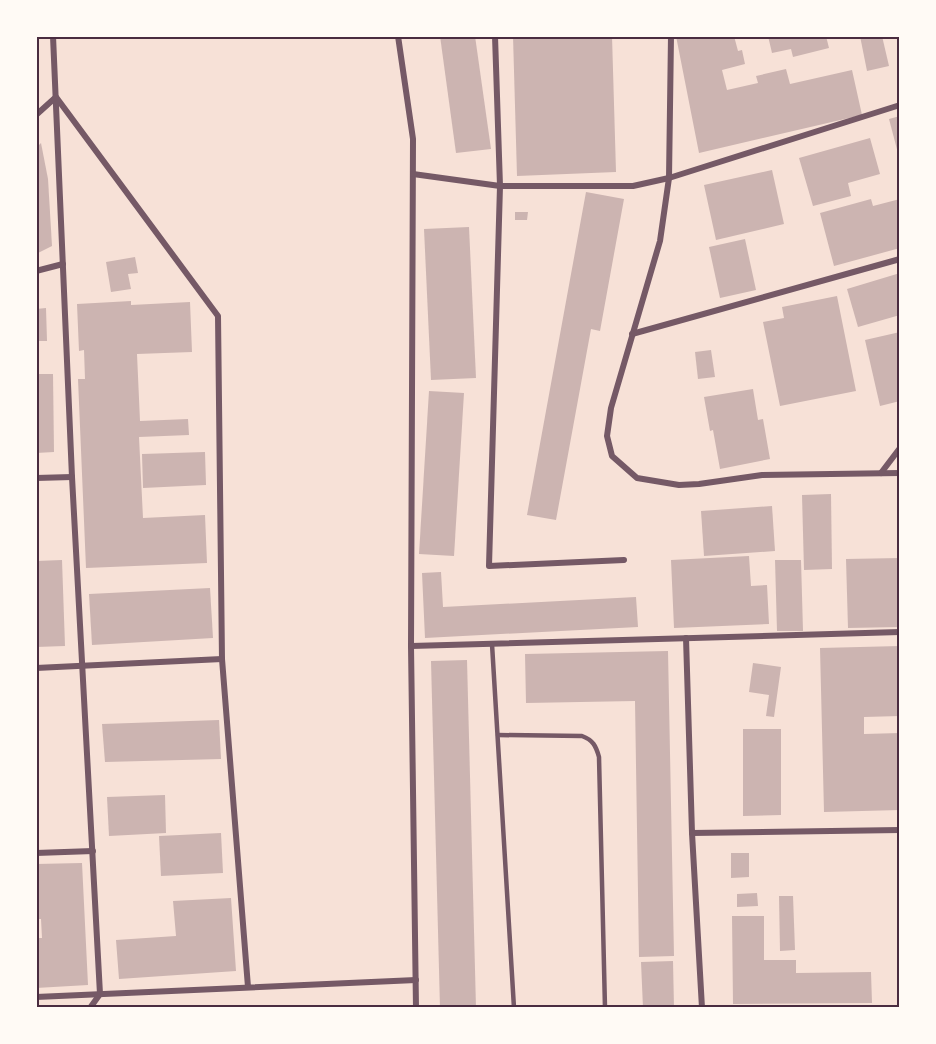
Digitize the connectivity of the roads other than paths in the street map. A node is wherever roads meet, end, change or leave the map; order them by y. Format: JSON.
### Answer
{"nodes":[{"id":1,"x":53,"y":36,"type":"edge"},
{"id":2,"x":398,"y":36,"type":"edge"},
{"id":3,"x":495,"y":36,"type":"edge"},
{"id":4,"x":671,"y":36,"type":"edge"},
{"id":5,"x":56,"y":97,"type":"junction"},
{"id":6,"x":900,"y":105,"type":"edge"},
{"id":7,"x":36,"y":115,"type":"edge"},
{"id":8,"x":413,"y":174,"type":"junction"},
{"id":9,"x":669,"y":178,"type":"junction"},
{"id":10,"x":500,"y":186,"type":"junction"},
{"id":11,"x":900,"y":259,"type":"edge"},
{"id":12,"x":63,"y":264,"type":"junction"},
{"id":13,"x":36,"y":271,"type":"edge"},
{"id":14,"x":632,"y":334,"type":"junction"},
{"id":15,"x":900,"y":448,"type":"edge"},
{"id":16,"x":900,"y":472,"type":"edge"},
{"id":17,"x":881,"y":473,"type":"junction"},
{"id":18,"x":72,"y":477,"type":"junction"},
{"id":19,"x":36,"y":478,"type":"edge"},
{"id":20,"x":624,"y":560,"type":"dead end"},
{"id":21,"x":900,"y":632,"type":"edge"},
{"id":22,"x":686,"y":638,"type":"junction"},
{"id":23,"x":492,"y":644,"type":"junction"},
{"id":24,"x":411,"y":646,"type":"junction"},
{"id":25,"x":222,"y":658,"type":"junction"},
{"id":26,"x":82,"y":666,"type":"junction"},
{"id":27,"x":36,"y":668,"type":"edge"},
{"id":28,"x":498,"y":735,"type":"junction"},
{"id":29,"x":900,"y":831,"type":"edge"},
{"id":30,"x":692,"y":833,"type":"junction"},
{"id":31,"x":93,"y":851,"type":"junction"},
{"id":32,"x":36,"y":853,"type":"edge"},
{"id":33,"x":416,"y":980,"type":"junction"},
{"id":34,"x":248,"y":987,"type":"junction"},
{"id":35,"x":100,"y":994,"type":"junction"},
{"id":36,"x":36,"y":997,"type":"edge"},
{"id":37,"x":90,"y":1008,"type":"edge"},
{"id":38,"x":416,"y":1008,"type":"edge"},
{"id":39,"x":513,"y":1008,"type":"edge"},
{"id":40,"x":605,"y":1008,"type":"edge"},
{"id":41,"x":702,"y":1008,"type":"edge"}],
"edges":[{"from":1,"to":5,"type":"street"},
{"from":2,"to":8,"type":"street"},
{"from":3,"to":10,"type":"street"},
{"from":4,"to":9,"type":"street"},
{"from":5,"to":7,"type":"street"},
{"from":5,"to":12,"type":"street"},
{"from":5,"to":25,"type":"street"},
{"from":6,"to":9,"type":"street"},
{"from":8,"to":10,"type":"street"},
{"from":8,"to":24,"type":"street"},
{"from":9,"to":10,"type":"street"},
{"from":9,"to":14,"type":"street"},
{"from":10,"to":20,"type":"street"},
{"from":11,"to":14,"type":"street"},
{"from":12,"to":13,"type":"street"},
{"from":12,"to":18,"type":"street"},
{"from":14,"to":17,"type":"street"},
{"from":15,"to":17,"type":"street"},
{"from":16,"to":17,"type":"street"},
{"from":18,"to":19,"type":"street"},
{"from":18,"to":26,"type":"street"},
{"from":21,"to":22,"type":"street"},
{"from":22,"to":23,"type":"street"},
{"from":22,"to":30,"type":"street"},
{"from":23,"to":24,"type":"street"},
{"from":23,"to":28,"type":"lane"},
{"from":24,"to":33,"type":"street"},
{"from":25,"to":26,"type":"street"},
{"from":25,"to":34,"type":"street"},
{"from":26,"to":27,"type":"street"},
{"from":26,"to":31,"type":"street"},
{"from":28,"to":39,"type":"lane"},
{"from":28,"to":40,"type":"lane"},
{"from":29,"to":30,"type":"street"},
{"from":30,"to":41,"type":"street"},
{"from":31,"to":32,"type":"street"},
{"from":31,"to":35,"type":"street"},
{"from":33,"to":34,"type":"street"},
{"from":33,"to":38,"type":"street"},
{"from":34,"to":35,"type":"street"},
{"from":35,"to":36,"type":"street"},
{"from":35,"to":37,"type":"street"}]}
